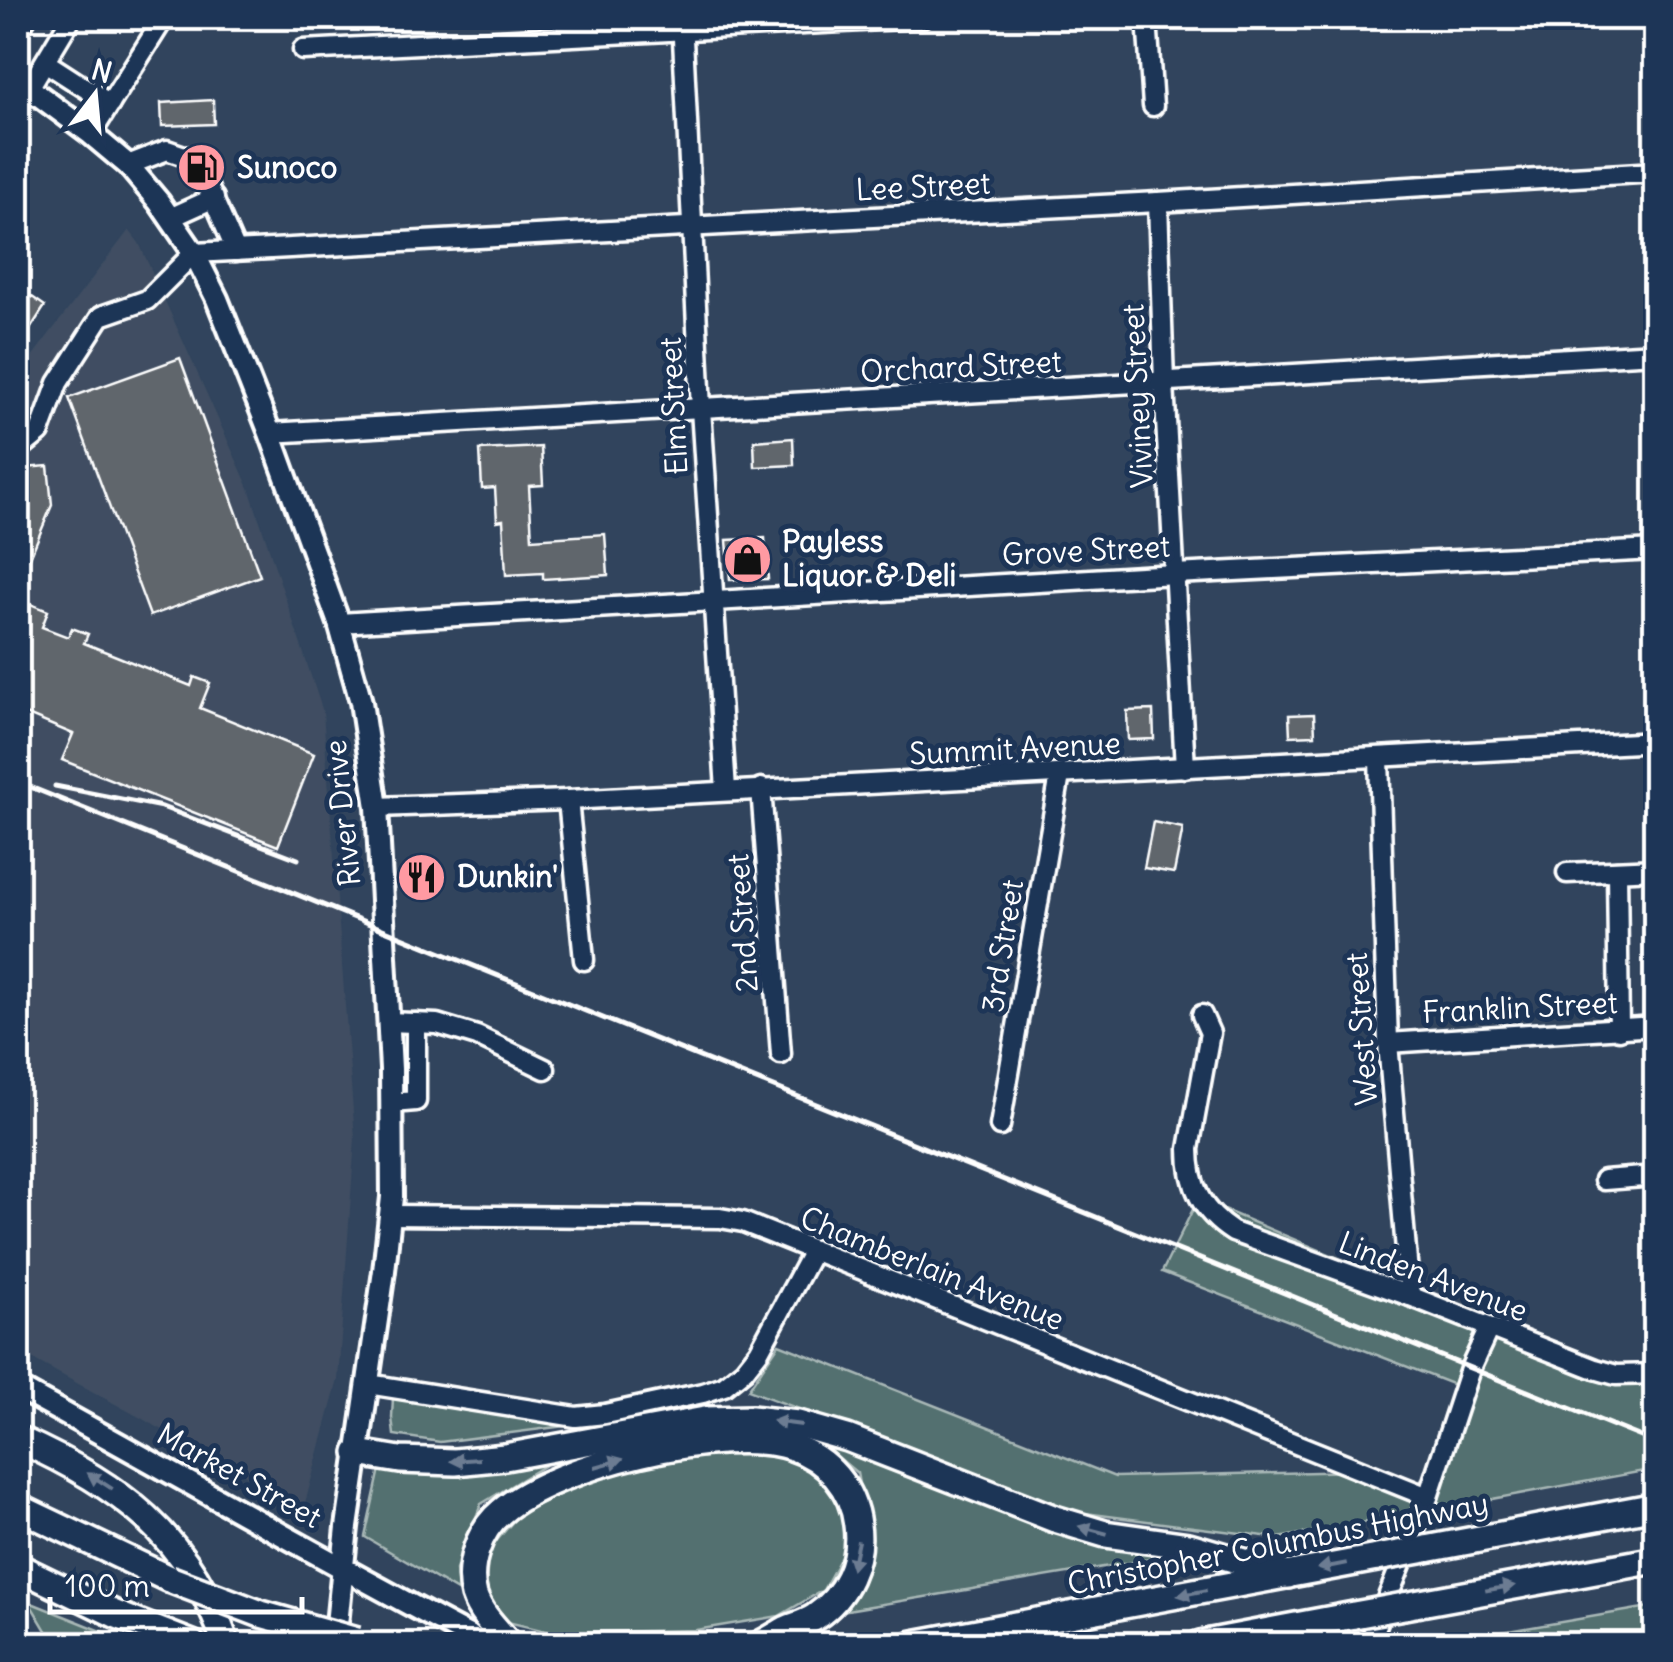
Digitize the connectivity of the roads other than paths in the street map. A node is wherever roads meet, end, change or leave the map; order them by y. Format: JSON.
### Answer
{"nodes":[{"id":1,"x":26,"y":18,"type":"edge"},
{"id":2,"x":71,"y":18,"type":"edge"},
{"id":3,"x":164,"y":18,"type":"edge"},
{"id":4,"x":921,"y":18,"type":"edge"},
{"id":5,"x":1147,"y":18,"type":"edge"},
{"id":6,"x":682,"y":23,"type":"edge"},
{"id":7,"x":18,"y":31,"type":"edge"},
{"id":8,"x":303,"y":50,"type":"dead end"},
{"id":9,"x":44,"y":62,"type":"junction"},
{"id":10,"x":23,"y":84,"type":"edge"},
{"id":11,"x":110,"y":104,"type":"junction"},
{"id":12,"x":1153,"y":106,"type":"dead end"},
{"id":13,"x":91,"y":134,"type":"junction"},
{"id":14,"x":193,"y":159,"type":"dead end"},
{"id":15,"x":128,"y":166,"type":"junction"},
{"id":16,"x":1656,"y":172,"type":"edge"},
{"id":17,"x":205,"y":180,"type":"dead end"},
{"id":18,"x":214,"y":198,"type":"junction"},
{"id":19,"x":1158,"y":202,"type":"junction"},
{"id":20,"x":170,"y":218,"type":"junction"},
{"id":21,"x":693,"y":226,"type":"junction"},
{"id":22,"x":236,"y":251,"type":"junction"},
{"id":23,"x":194,"y":253,"type":"junction"},
{"id":24,"x":1656,"y":353,"type":"edge"},
{"id":25,"x":1164,"y":383,"type":"junction"},
{"id":26,"x":701,"y":409,"type":"junction"},
{"id":27,"x":270,"y":433,"type":"junction"},
{"id":28,"x":18,"y":450,"type":"edge"},
{"id":29,"x":1656,"y":550,"type":"edge"},
{"id":30,"x":1174,"y":574,"type":"junction"},
{"id":31,"x":712,"y":600,"type":"junction"},
{"id":32,"x":339,"y":622,"type":"junction"},
{"id":33,"x":1656,"y":742,"type":"edge"},
{"id":34,"x":1379,"y":758,"type":"junction"},
{"id":35,"x":1185,"y":768,"type":"junction"},
{"id":36,"x":1060,"y":775,"type":"junction"},
{"id":37,"x":761,"y":788,"type":"junction"},
{"id":38,"x":726,"y":790,"type":"junction"},
{"id":39,"x":568,"y":800,"type":"junction"},
{"id":40,"x":376,"y":807,"type":"junction"},
{"id":41,"x":1656,"y":869,"type":"edge"},
{"id":42,"x":1617,"y":871,"type":"junction"},
{"id":43,"x":1567,"y":873,"type":"dead end"},
{"id":44,"x":584,"y":960,"type":"dead end"},
{"id":45,"x":1202,"y":1015,"type":"dead end"},
{"id":46,"x":388,"y":1022,"type":"junction"},
{"id":47,"x":416,"y":1023,"type":"junction"},
{"id":48,"x":1656,"y":1026,"type":"edge"},
{"id":49,"x":1619,"y":1030,"type":"junction"},
{"id":50,"x":1388,"y":1043,"type":"junction"},
{"id":51,"x":781,"y":1054,"type":"dead end"},
{"id":52,"x":390,"y":1069,"type":"junction"},
{"id":53,"x":416,"y":1069,"type":"junction"},
{"id":54,"x":545,"y":1069,"type":"dead end"},
{"id":55,"x":392,"y":1103,"type":"junction"},
{"id":56,"x":1000,"y":1126,"type":"dead end"},
{"id":57,"x":1656,"y":1176,"type":"edge"},
{"id":58,"x":1604,"y":1180,"type":"dead end"},
{"id":59,"x":392,"y":1215,"type":"junction"},
{"id":60,"x":813,"y":1251,"type":"junction"},
{"id":61,"x":1410,"y":1296,"type":"junction"},
{"id":62,"x":1489,"y":1328,"type":"junction"},
{"id":63,"x":1656,"y":1374,"type":"edge"},
{"id":64,"x":368,"y":1384,"type":"junction"},
{"id":65,"x":18,"y":1388,"type":"edge"},
{"id":66,"x":18,"y":1439,"type":"edge"},
{"id":67,"x":358,"y":1453,"type":"junction"},
{"id":68,"x":1428,"y":1497,"type":"junction"},
{"id":69,"x":1656,"y":1506,"type":"edge"},
{"id":70,"x":18,"y":1507,"type":"edge"},
{"id":71,"x":1656,"y":1560,"type":"edge"},
{"id":72,"x":18,"y":1567,"type":"edge"},
{"id":73,"x":342,"y":1568,"type":"junction"},
{"id":74,"x":1288,"y":1575,"type":"junction"},
{"id":75,"x":1396,"y":1601,"type":"junction"},
{"id":76,"x":192,"y":1644,"type":"edge"},
{"id":77,"x":226,"y":1644,"type":"edge"},
{"id":78,"x":355,"y":1644,"type":"edge"},
{"id":79,"x":484,"y":1644,"type":"edge"},
{"id":80,"x":510,"y":1644,"type":"edge"},
{"id":81,"x":760,"y":1644,"type":"edge"},
{"id":82,"x":913,"y":1644,"type":"edge"},
{"id":83,"x":1200,"y":1644,"type":"edge"},
{"id":84,"x":1369,"y":1644,"type":"edge"}],
"edges":[{"from":1,"to":7,"type":"street"},
{"from":2,"to":9,"type":"street"},
{"from":3,"to":11,"type":"street"},
{"from":4,"to":6,"type":"street"},
{"from":5,"to":12,"type":"street"},
{"from":6,"to":8,"type":"street"},
{"from":6,"to":21,"type":"street","name":"Elm Street"},
{"from":9,"to":10,"type":"street"},
{"from":9,"to":11,"type":"street"},
{"from":10,"to":13,"type":"main road","name":"River Drive"},
{"from":11,"to":13,"type":"street"},
{"from":13,"to":15,"type":"main road","name":"River Drive"},
{"from":14,"to":15,"type":"street"},
{"from":15,"to":20,"type":"main road","name":"River Drive"},
{"from":16,"to":19,"type":"street","name":"Lee Street"},
{"from":17,"to":18,"type":"street"},
{"from":18,"to":20,"type":"street"},
{"from":18,"to":22,"type":"street"},
{"from":19,"to":21,"type":"street","name":"Lee Street"},
{"from":19,"to":25,"type":"street","name":"Viviney Street"},
{"from":20,"to":23,"type":"main road","name":"River Drive"},
{"from":21,"to":22,"type":"street","name":"Lee Street"},
{"from":21,"to":26,"type":"street","name":"Elm Street"},
{"from":22,"to":23,"type":"street","name":"Lee Street"},
{"from":23,"to":27,"type":"main road","name":"River Drive"},
{"from":23,"to":28,"type":"street"},
{"from":24,"to":25,"type":"street","name":"Orchard Street"},
{"from":25,"to":26,"type":"street","name":"Orchard Street"},
{"from":25,"to":30,"type":"street","name":"Viviney Street"},
{"from":26,"to":27,"type":"street","name":"Orchard Street"},
{"from":26,"to":31,"type":"street","name":"Elm Street"},
{"from":27,"to":32,"type":"main road","name":"River Drive"},
{"from":29,"to":30,"type":"street","name":"Grove Street"},
{"from":30,"to":31,"type":"street","name":"Grove Street"},
{"from":30,"to":35,"type":"street","name":"Viviney Street"},
{"from":31,"to":32,"type":"street","name":"Grove Street"},
{"from":31,"to":38,"type":"street","name":"Elm Street"},
{"from":32,"to":40,"type":"main road","name":"River Drive"},
{"from":33,"to":34,"type":"street","name":"Summit Avenue"},
{"from":34,"to":35,"type":"street","name":"Summit Avenue"},
{"from":34,"to":50,"type":"street","name":"West Street"},
{"from":35,"to":36,"type":"street","name":"Summit Avenue"},
{"from":36,"to":37,"type":"street","name":"Summit Avenue"},
{"from":36,"to":56,"type":"street","name":"3rd Street"},
{"from":37,"to":38,"type":"street","name":"Summit Avenue"},
{"from":37,"to":51,"type":"street","name":"2nd Street"},
{"from":38,"to":39,"type":"street","name":"Summit Avenue"},
{"from":39,"to":40,"type":"street","name":"Summit Avenue"},
{"from":39,"to":44,"type":"street"},
{"from":40,"to":46,"type":"main road","name":"River Drive"},
{"from":41,"to":42,"type":"street"},
{"from":42,"to":43,"type":"street"},
{"from":42,"to":49,"type":"street"},
{"from":45,"to":61,"type":"street","name":"Linden Avenue"},
{"from":46,"to":47,"type":"street"},
{"from":46,"to":52,"type":"main road","name":"River Drive"},
{"from":47,"to":53,"type":"street"},
{"from":47,"to":54,"type":"street"},
{"from":48,"to":49,"type":"street","name":"Franklin Street"},
{"from":49,"to":50,"type":"street","name":"Franklin Street"},
{"from":50,"to":61,"type":"street","name":"West Street"},
{"from":52,"to":53,"type":"street"},
{"from":52,"to":55,"type":"main road","name":"River Drive"},
{"from":53,"to":55,"type":"street"},
{"from":55,"to":59,"type":"main road","name":"River Drive"},
{"from":57,"to":58,"type":"street"},
{"from":59,"to":60,"type":"street","name":"Chamberlain Avenue"},
{"from":59,"to":64,"type":"main road","name":"River Drive"},
{"from":60,"to":64,"type":"street"},
{"from":60,"to":68,"type":"street","name":"Chamberlain Avenue"},
{"from":61,"to":62,"type":"street","name":"Linden Avenue"},
{"from":62,"to":63,"type":"street","name":"Linden Avenue"},
{"from":62,"to":68,"type":"street"},
{"from":64,"to":67,"type":"main road","name":"River Drive"},
{"from":65,"to":73,"type":"main road","name":"Market Street"},
{"from":77,"to":66,"type":"highway","one_way":true},
{"from":67,"to":73,"type":"main road","name":"River Drive"},
{"from":74,"to":67,"type":"highway","one_way":true},
{"from":68,"to":75,"type":"street"},
{"from":69,"to":74,"type":"highway","name":"Christopher Columbus Highway","one_way":true,"bridge":true},
{"from":70,"to":78,"type":"highway","bridge":true},
{"from":75,"to":71,"type":"highway","one_way":true},
{"from":72,"to":76,"type":"highway"},
{"from":73,"to":78,"type":"main road","name":"River Drive"},
{"from":73,"to":79,"type":"main road","name":"Market Street"},
{"from":74,"to":82,"type":"highway","name":"Christopher Columbus Highway","one_way":true},
{"from":75,"to":83,"type":"highway","bridge":true},
{"from":75,"to":84,"type":"street"},
{"from":80,"to":81,"type":"highway","one_way":true}]}
